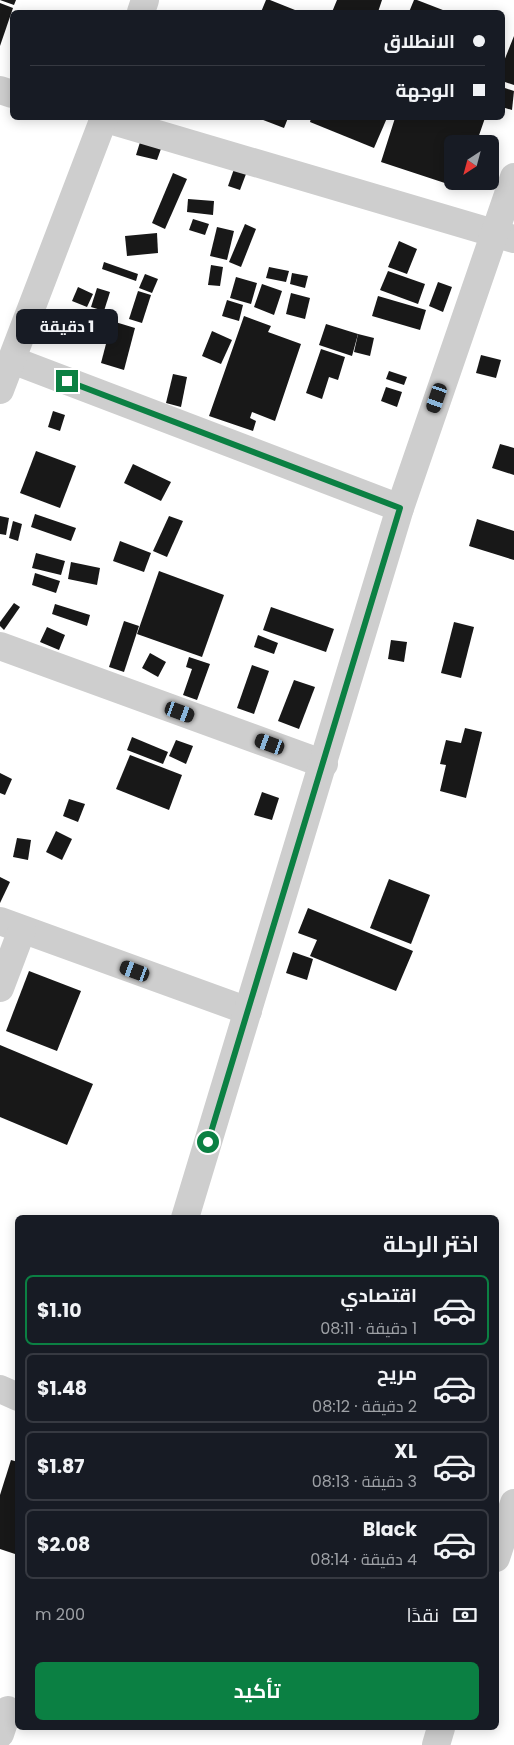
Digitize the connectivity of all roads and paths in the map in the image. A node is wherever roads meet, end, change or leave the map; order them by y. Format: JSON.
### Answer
{"nodes":[{"id":1,"x":102,"y":120,"type":"edge"},
{"id":2,"x":110,"y":120,"type":"edge"},
{"id":3,"x":514,"y":177,"type":"edge"},
{"id":4,"x":504,"y":237,"type":"edge"},
{"id":5,"x":12,"y":360,"type":"junction"},
{"id":6,"x":0,"y":390,"type":"edge"},
{"id":7,"x":400,"y":508,"type":"junction"},
{"id":8,"x":0,"y":646,"type":"edge"},
{"id":9,"x":324,"y":764,"type":"junction"},
{"id":10,"x":11,"y":926,"type":"edge"},
{"id":11,"x":0,"y":988,"type":"edge"},
{"id":12,"x":248,"y":1011,"type":"junction"},
{"id":13,"x":186,"y":1215,"type":"edge"},
{"id":14,"x":0,"y":1389,"type":"edge"},
{"id":15,"x":15,"y":1396,"type":"edge"},
{"id":16,"x":514,"y":1503,"type":"edge"},
{"id":17,"x":499,"y":1549,"type":"edge"},
{"id":18,"x":440,"y":1730,"type":"edge"},
{"id":19,"x":436,"y":1745,"type":"edge"}],
"edges":[{"from":1,"to":5,"type":"street"},
{"from":2,"to":4,"type":"street"},
{"from":3,"to":4,"type":"street"},
{"from":4,"to":7,"type":"street"},
{"from":5,"to":6,"type":"street"},
{"from":5,"to":7,"type":"street"},
{"from":7,"to":9,"type":"street"},
{"from":8,"to":9,"type":"street"},
{"from":9,"to":12,"type":"street"},
{"from":10,"to":11,"type":"street"},
{"from":10,"to":12,"type":"street"},
{"from":12,"to":13,"type":"street"},
{"from":14,"to":15,"type":"street"},
{"from":16,"to":17,"type":"street"},
{"from":18,"to":19,"type":"street"}]}
